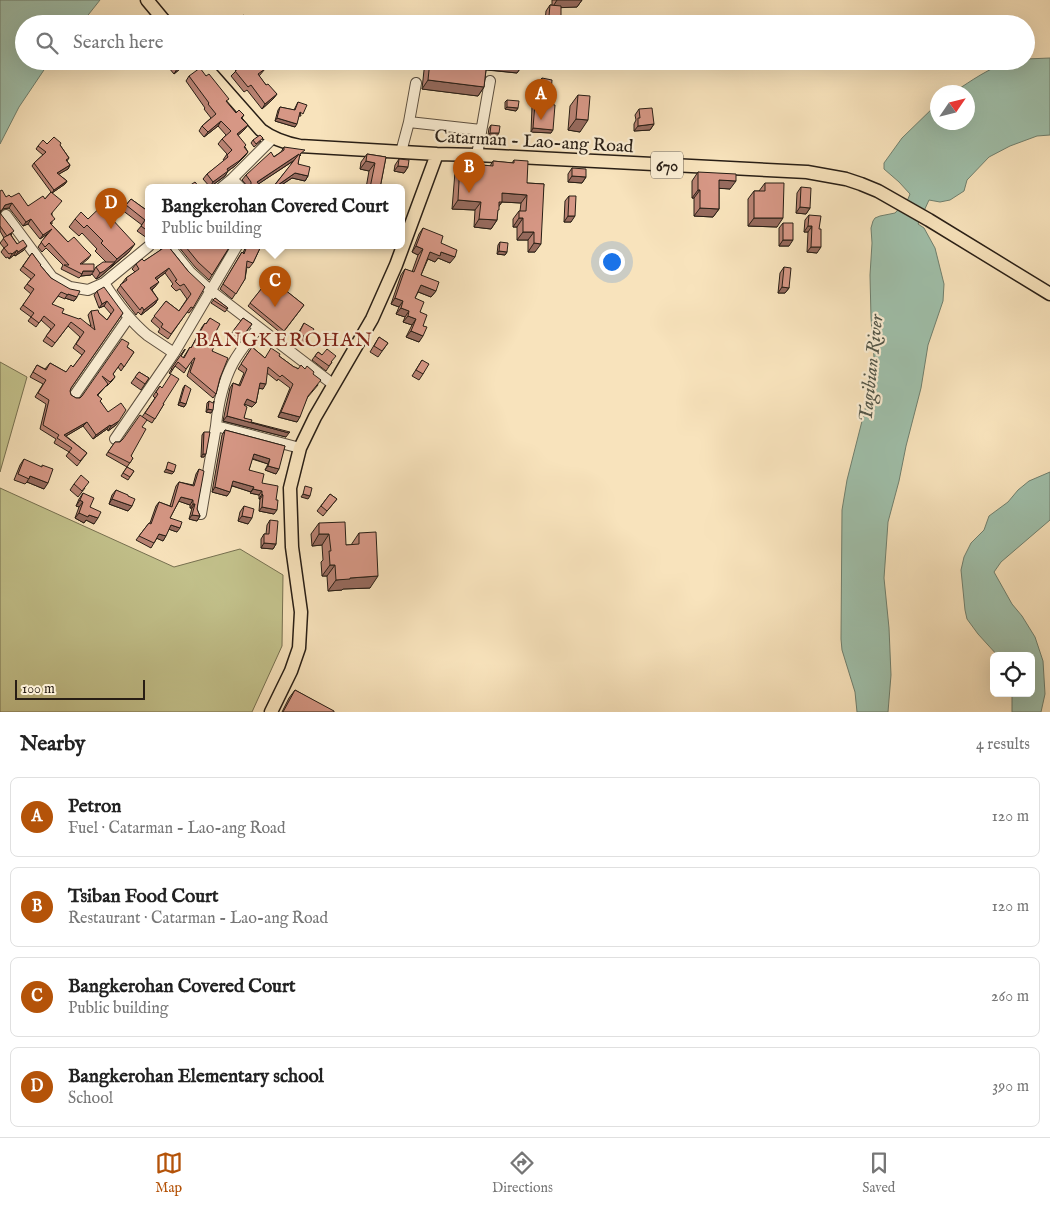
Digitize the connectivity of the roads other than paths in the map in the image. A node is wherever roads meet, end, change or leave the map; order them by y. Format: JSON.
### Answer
{"nodes":[{"id":1,"x":147,"y":0,"type":"edge"},
{"id":2,"x":160,"y":15,"type":"edge"},
{"id":3,"x":208,"y":70,"type":"edge"},
{"id":4,"x":490,"y":81,"type":"dead end"},
{"id":5,"x":416,"y":83,"type":"dead end"},
{"id":6,"x":408,"y":122,"type":"junction"},
{"id":7,"x":481,"y":130,"type":"junction"},
{"id":8,"x":273,"y":138,"type":"junction"},
{"id":9,"x":401,"y":152,"type":"junction"},
{"id":10,"x":437,"y":154,"type":"junction"},
{"id":11,"x":477,"y":155,"type":"junction"},
{"id":12,"x":232,"y":179,"type":"junction"},
{"id":13,"x":226,"y":184,"type":"edge"},
{"id":14,"x":237,"y":184,"type":"edge"},
{"id":15,"x":6,"y":215,"type":"dead end"},
{"id":16,"x":405,"y":241,"type":"edge"},
{"id":17,"x":145,"y":249,"type":"edge"},
{"id":18,"x":171,"y":249,"type":"edge"},
{"id":19,"x":233,"y":249,"type":"edge"},
{"id":20,"x":402,"y":249,"type":"edge"},
{"id":21,"x":104,"y":283,"type":"junction"},
{"id":22,"x":210,"y":291,"type":"junction"},
{"id":23,"x":1050,"y":294,"type":"edge"},
{"id":24,"x":129,"y":317,"type":"junction"},
{"id":25,"x":258,"y":328,"type":"junction"},
{"id":26,"x":174,"y":353,"type":"junction"},
{"id":27,"x":334,"y":385,"type":"junction"},
{"id":28,"x":74,"y":396,"type":"edge"},
{"id":29,"x":216,"y":426,"type":"junction"},
{"id":30,"x":115,"y":439,"type":"dead end"},
{"id":31,"x":300,"y":448,"type":"junction"},
{"id":32,"x":201,"y":514,"type":"edge"},
{"id":33,"x":272,"y":712,"type":"edge"}],
"edges":[{"from":1,"to":2,"type":"main road"},
{"from":3,"to":8,"type":"main road","name":"Catarman - Lao-ang Road","number":"670"},
{"from":4,"to":7,"type":"street"},
{"from":5,"to":6,"type":"street"},
{"from":6,"to":7,"type":"street"},
{"from":6,"to":9,"type":"street"},
{"from":7,"to":11,"type":"street"},
{"from":8,"to":9,"type":"main road","name":"Catarman - Lao-ang Road","number":"670"},
{"from":8,"to":12,"type":"street"},
{"from":9,"to":10,"type":"main road","name":"Catarman - Lao-ang Road","number":"670"},
{"from":10,"to":11,"type":"main road","name":"Catarman - Lao-ang Road","number":"670"},
{"from":10,"to":16,"type":"main road"},
{"from":11,"to":23,"type":"main road","name":"Catarman - Lao-ang Road","number":"670"},
{"from":12,"to":13,"type":"street"},
{"from":12,"to":14,"type":"street"},
{"from":15,"to":21,"type":"street"},
{"from":17,"to":21,"type":"street"},
{"from":18,"to":22,"type":"street"},
{"from":19,"to":22,"type":"street"},
{"from":20,"to":27,"type":"main road"},
{"from":21,"to":24,"type":"street"},
{"from":22,"to":25,"type":"street"},
{"from":22,"to":26,"type":"street"},
{"from":24,"to":26,"type":"street"},
{"from":24,"to":28,"type":"street"},
{"from":25,"to":27,"type":"street"},
{"from":25,"to":29,"type":"street"},
{"from":26,"to":30,"type":"street"},
{"from":27,"to":31,"type":"main road"},
{"from":29,"to":31,"type":"street"},
{"from":29,"to":32,"type":"street"},
{"from":31,"to":33,"type":"main road"}]}
